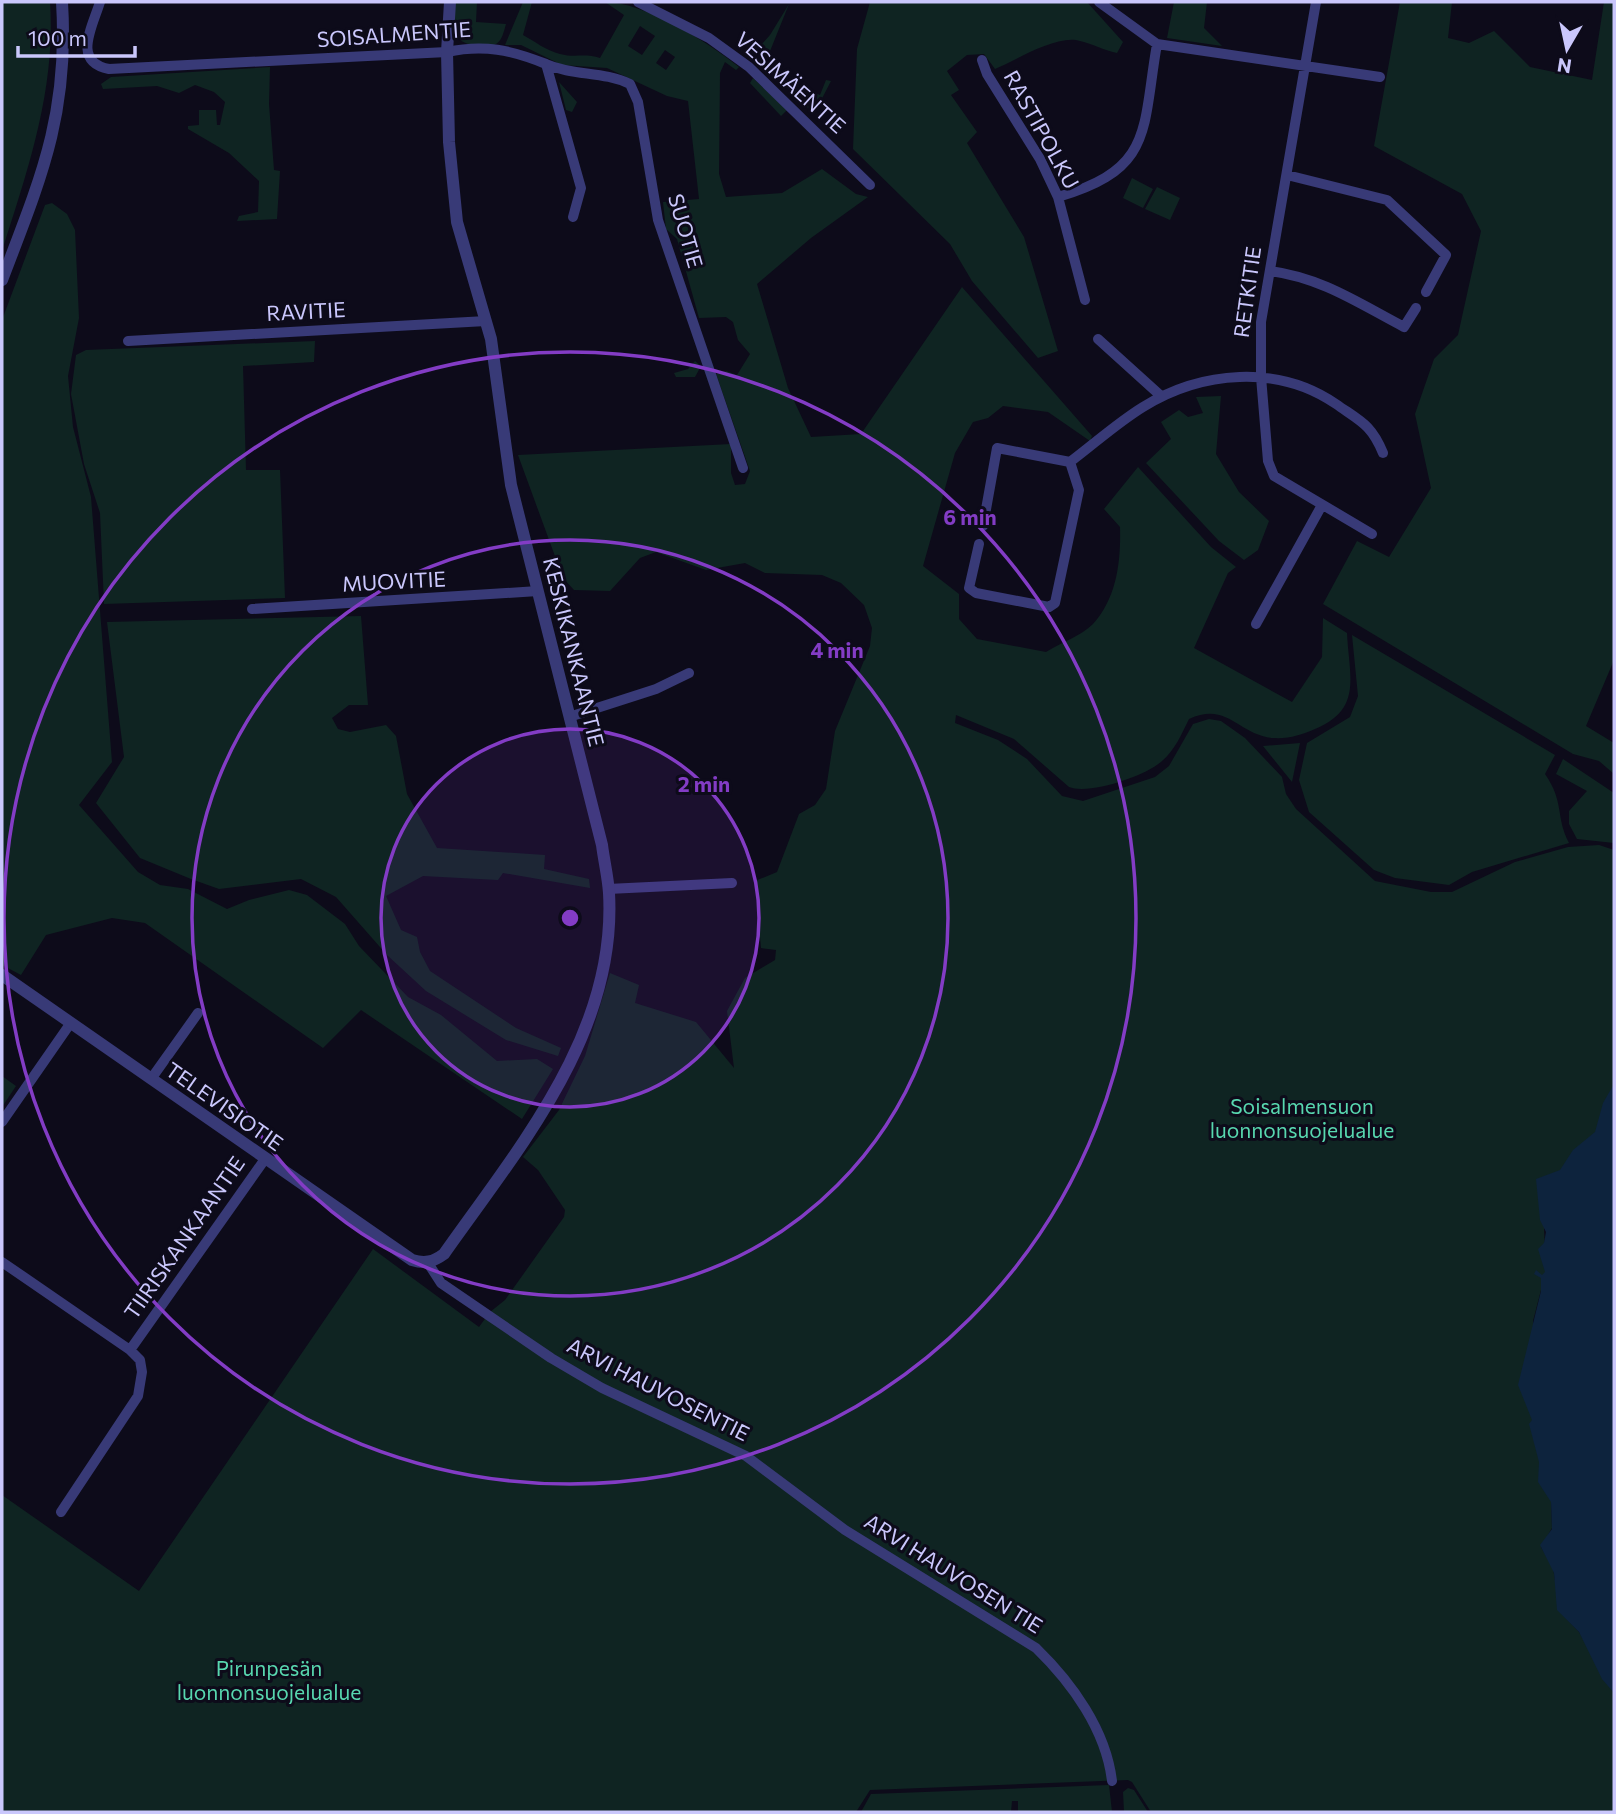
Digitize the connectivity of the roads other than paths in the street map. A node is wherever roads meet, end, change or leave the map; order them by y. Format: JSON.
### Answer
{"nodes":[{"id":1,"x":62,"y":2,"type":"edge"},
{"id":2,"x":100,"y":2,"type":"edge"},
{"id":3,"x":450,"y":2,"type":"edge"},
{"id":4,"x":638,"y":2,"type":"edge"},
{"id":5,"x":1099,"y":2,"type":"edge"},
{"id":6,"x":1316,"y":2,"type":"edge"},
{"id":7,"x":1157,"y":44,"type":"junction"},
{"id":8,"x":447,"y":52,"type":"junction"},
{"id":9,"x":982,"y":60,"type":"dead end"},
{"id":10,"x":545,"y":64,"type":"junction"},
{"id":11,"x":1305,"y":66,"type":"junction"},
{"id":12,"x":1380,"y":78,"type":"dead end"},
{"id":13,"x":1287,"y":175,"type":"junction"},
{"id":14,"x":870,"y":185,"type":"dead end"},
{"id":15,"x":1058,"y":197,"type":"junction"},
{"id":16,"x":573,"y":218,"type":"dead end"},
{"id":17,"x":1270,"y":271,"type":"junction"},
{"id":18,"x":2,"y":280,"type":"edge"},
{"id":19,"x":1426,"y":292,"type":"dead end"},
{"id":20,"x":1086,"y":300,"type":"dead end"},
{"id":21,"x":1416,"y":309,"type":"dead end"},
{"id":22,"x":486,"y":321,"type":"junction"},
{"id":23,"x":1098,"y":339,"type":"dead end"},
{"id":24,"x":128,"y":341,"type":"dead end"},
{"id":25,"x":1261,"y":377,"type":"junction"},
{"id":26,"x":1161,"y":396,"type":"junction"},
{"id":27,"x":1383,"y":453,"type":"dead end"},
{"id":28,"x":1070,"y":462,"type":"junction"},
{"id":29,"x":743,"y":468,"type":"dead end"},
{"id":30,"x":1322,"y":505,"type":"junction"},
{"id":31,"x":983,"y":526,"type":"dead end"},
{"id":32,"x":1372,"y":534,"type":"dead end"},
{"id":33,"x":979,"y":544,"type":"dead end"},
{"id":34,"x":538,"y":591,"type":"junction"},
{"id":35,"x":251,"y":609,"type":"dead end"},
{"id":36,"x":1256,"y":624,"type":"dead end"},
{"id":37,"x":689,"y":673,"type":"dead end"},
{"id":38,"x":569,"y":717,"type":"junction"},
{"id":39,"x":732,"y":883,"type":"dead end"},
{"id":40,"x":608,"y":889,"type":"junction"},
{"id":41,"x":2,"y":975,"type":"edge"},
{"id":42,"x":198,"y":1013,"type":"dead end"},
{"id":43,"x":70,"y":1024,"type":"junction"},
{"id":44,"x":151,"y":1079,"type":"junction"},
{"id":45,"x":2,"y":1122,"type":"edge"},
{"id":46,"x":265,"y":1158,"type":"junction"},
{"id":47,"x":2,"y":1262,"type":"edge"},
{"id":48,"x":428,"y":1263,"type":"junction"},
{"id":49,"x":131,"y":1350,"type":"junction"},
{"id":50,"x":61,"y":1512,"type":"dead end"},
{"id":51,"x":839,"y":1526,"type":"joint"},
{"id":52,"x":1112,"y":1781,"type":"dead end"}],
"edges":[{"from":1,"to":18,"type":"street"},
{"from":2,"to":8,"type":"street","name":"SOISALMENTIE"},
{"from":3,"to":8,"type":"street","name":"KESKIKANKAANTIE"},
{"from":4,"to":14,"type":"street","name":"VESIMÄENTIE"},
{"from":5,"to":7,"type":"street"},
{"from":6,"to":11,"type":"street","name":"RETKITIE"},
{"from":7,"to":11,"type":"street"},
{"from":7,"to":15,"type":"street"},
{"from":8,"to":10,"type":"street","name":"SOISALMENTIE"},
{"from":8,"to":22,"type":"street","name":"KESKIKANKAANTIE"},
{"from":9,"to":15,"type":"street","name":"RASTIPOLKU"},
{"from":10,"to":16,"type":"street"},
{"from":10,"to":29,"type":"street","name":"SUOTIE"},
{"from":11,"to":12,"type":"street"},
{"from":11,"to":13,"type":"street","name":"RETKITIE"},
{"from":13,"to":17,"type":"street","name":"RETKITIE"},
{"from":13,"to":19,"type":"street"},
{"from":15,"to":20,"type":"street","name":"RASTIPOLKU"},
{"from":17,"to":21,"type":"street"},
{"from":17,"to":25,"type":"street","name":"RETKITIE"},
{"from":22,"to":24,"type":"street","name":"RAVITIE"},
{"from":22,"to":34,"type":"street","name":"KESKIKANKAANTIE"},
{"from":23,"to":26,"type":"street"},
{"from":25,"to":26,"type":"street"},
{"from":25,"to":27,"type":"street"},
{"from":25,"to":30,"type":"street","name":"RETKITIE"},
{"from":26,"to":28,"type":"street"},
{"from":28,"to":31,"type":"street"},
{"from":28,"to":33,"type":"street"},
{"from":30,"to":32,"type":"street","name":"RETKITIE"},
{"from":30,"to":36,"type":"street"},
{"from":34,"to":35,"type":"street","name":"MUOVITIE"},
{"from":34,"to":38,"type":"street","name":"KESKIKANKAANTIE"},
{"from":37,"to":38,"type":"street"},
{"from":38,"to":40,"type":"street","name":"KESKIKANKAANTIE"},
{"from":39,"to":40,"type":"street"},
{"from":40,"to":48,"type":"street","name":"KESKIKANKAANTIE"},
{"from":41,"to":43,"type":"street","name":"TELEVISIOTIE"},
{"from":42,"to":44,"type":"street"},
{"from":43,"to":44,"type":"street","name":"TELEVISIOTIE"},
{"from":43,"to":45,"type":"street"},
{"from":44,"to":46,"type":"street","name":"TELEVISIOTIE"},
{"from":46,"to":48,"type":"street","name":"TELEVISIOTIE"},
{"from":46,"to":49,"type":"street","name":"TIIRISKANKAANTIE"},
{"from":47,"to":49,"type":"street","name":"TIIRISKANKAANTIE"},
{"from":48,"to":51,"type":"street","name":"ARVI HAUVOSENTIE"},
{"from":49,"to":50,"type":"street"},
{"from":51,"to":52,"type":"street","name":"ARVI HAUVOSEN TIE"}]}
